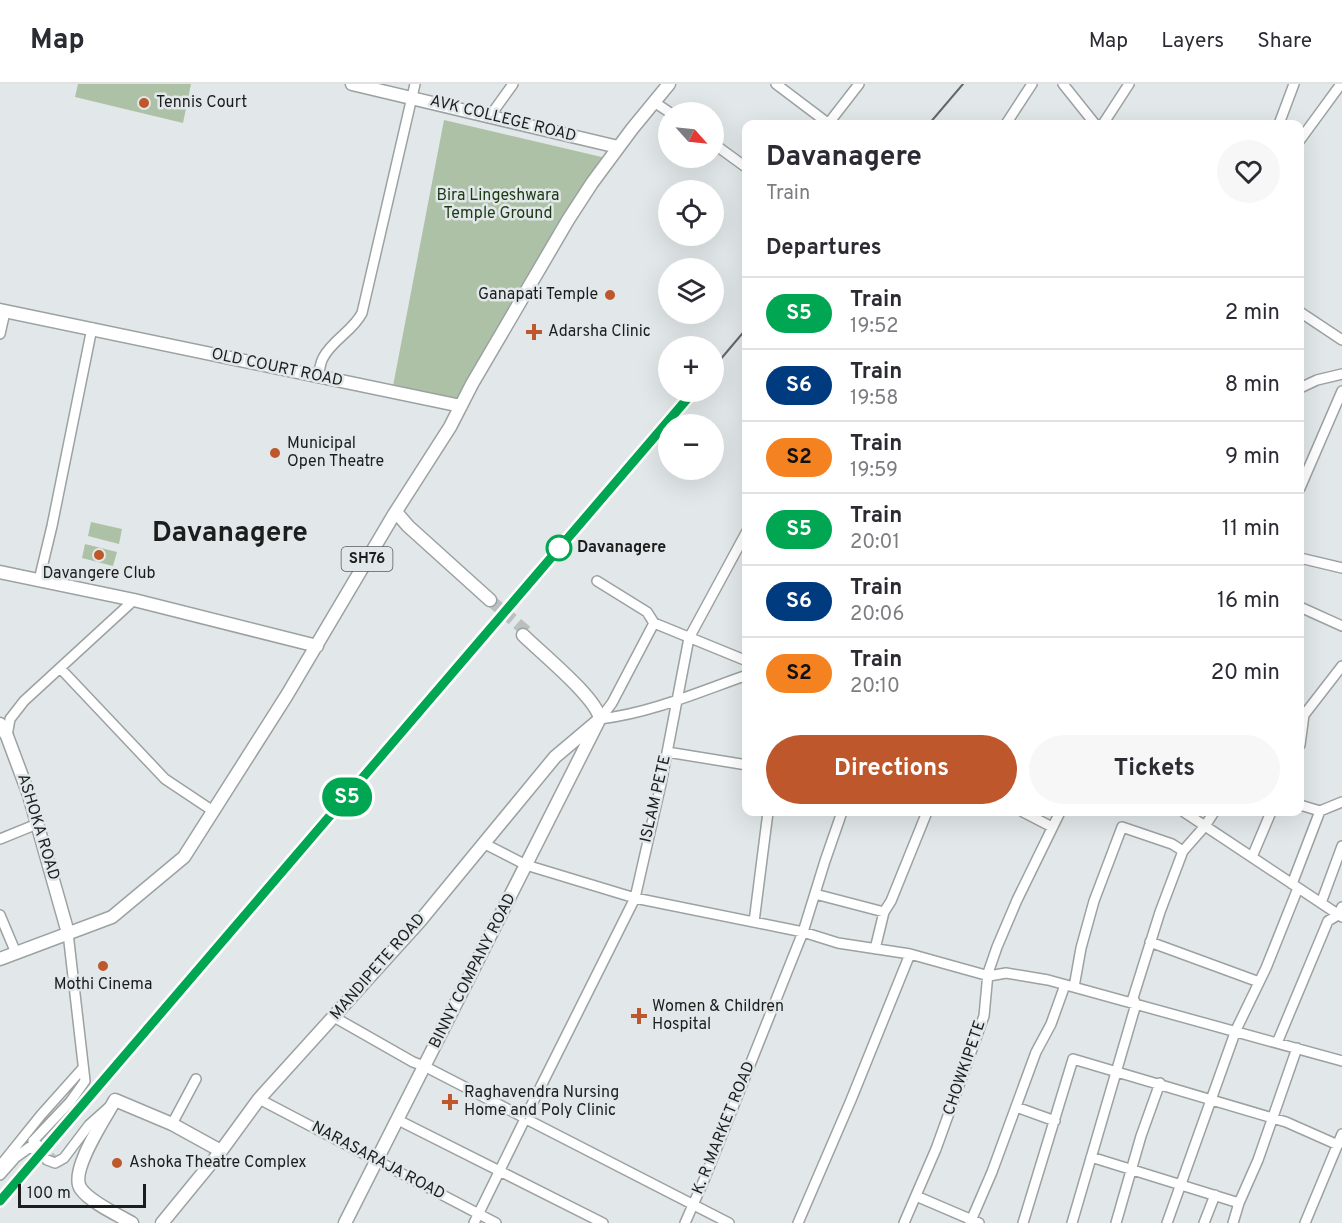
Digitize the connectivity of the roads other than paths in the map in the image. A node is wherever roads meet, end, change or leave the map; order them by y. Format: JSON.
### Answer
{"nodes":[{"id":1,"x":352,"y":84,"type":"edge"},
{"id":2,"x":415,"y":84,"type":"edge"},
{"id":3,"x":513,"y":84,"type":"edge"},
{"id":4,"x":669,"y":84,"type":"edge"},
{"id":5,"x":776,"y":84,"type":"edge"},
{"id":6,"x":859,"y":84,"type":"edge"},
{"id":7,"x":1032,"y":84,"type":"edge"},
{"id":8,"x":1063,"y":84,"type":"edge"},
{"id":9,"x":1129,"y":84,"type":"edge"},
{"id":10,"x":1294,"y":84,"type":"edge"},
{"id":11,"x":1339,"y":87,"type":"edge"},
{"id":12,"x":412,"y":97,"type":"junction"},
{"id":13,"x":654,"y":102,"type":"junction"},
{"id":14,"x":658,"y":105,"type":"edge"},
{"id":15,"x":490,"y":116,"type":"junction"},
{"id":16,"x":823,"y":120,"type":"edge"},
{"id":17,"x":831,"y":120,"type":"edge"},
{"id":18,"x":1009,"y":120,"type":"edge"},
{"id":19,"x":1092,"y":120,"type":"edge"},
{"id":20,"x":1106,"y":120,"type":"edge"},
{"id":21,"x":1280,"y":120,"type":"edge"},
{"id":22,"x":1304,"y":135,"type":"edge"},
{"id":23,"x":618,"y":147,"type":"junction"},
{"id":24,"x":724,"y":151,"type":"edge"},
{"id":25,"x":742,"y":164,"type":"edge"},
{"id":26,"x":3,"y":311,"type":"edge"},
{"id":27,"x":1304,"y":315,"type":"edge"},
{"id":28,"x":92,"y":328,"type":"junction"},
{"id":29,"x":0,"y":334,"type":"edge"},
{"id":30,"x":1342,"y":340,"type":"edge"},
{"id":31,"x":1342,"y":374,"type":"edge"},
{"id":32,"x":318,"y":377,"type":"junction"},
{"id":33,"x":1304,"y":385,"type":"edge"},
{"id":34,"x":1342,"y":391,"type":"edge"},
{"id":35,"x":461,"y":406,"type":"junction"},
{"id":36,"x":1304,"y":479,"type":"edge"},
{"id":37,"x":394,"y":514,"type":"junction"},
{"id":38,"x":742,"y":540,"type":"edge"},
{"id":39,"x":1304,"y":559,"type":"edge"},
{"id":40,"x":1342,"y":568,"type":"edge"},
{"id":41,"x":0,"y":572,"type":"edge"},
{"id":42,"x":39,"y":580,"type":"junction"},
{"id":43,"x":597,"y":581,"type":"dead end"},
{"id":44,"x":134,"y":600,"type":"junction"},
{"id":45,"x":488,"y":602,"type":"tunnel mouth"},
{"id":46,"x":1304,"y":609,"type":"edge"},
{"id":47,"x":654,"y":623,"type":"junction"},
{"id":48,"x":1342,"y":626,"type":"edge"},
{"id":49,"x":525,"y":634,"type":"tunnel mouth"},
{"id":50,"x":689,"y":638,"type":"junction"},
{"id":51,"x":316,"y":646,"type":"junction"},
{"id":52,"x":742,"y":659,"type":"edge"},
{"id":53,"x":1342,"y":666,"type":"edge"},
{"id":54,"x":60,"y":668,"type":"junction"},
{"id":55,"x":742,"y":677,"type":"edge"},
{"id":56,"x":677,"y":701,"type":"junction"},
{"id":57,"x":1304,"y":715,"type":"edge"},
{"id":58,"x":602,"y":717,"type":"junction"},
{"id":59,"x":0,"y":724,"type":"edge"},
{"id":60,"x":7,"y":736,"type":"junction"},
{"id":61,"x":667,"y":752,"type":"junction"},
{"id":62,"x":742,"y":764,"type":"edge"},
{"id":63,"x":1342,"y":802,"type":"edge"},
{"id":64,"x":1304,"y":806,"type":"edge"},
{"id":65,"x":213,"y":811,"type":"junction"},
{"id":66,"x":1320,"y":811,"type":"junction"},
{"id":67,"x":767,"y":816,"type":"edge"},
{"id":68,"x":841,"y":816,"type":"edge"},
{"id":69,"x":925,"y":816,"type":"edge"},
{"id":70,"x":1030,"y":816,"type":"edge"},
{"id":71,"x":1058,"y":816,"type":"edge"},
{"id":72,"x":1190,"y":816,"type":"edge"},
{"id":73,"x":1211,"y":816,"type":"edge"},
{"id":74,"x":1269,"y":816,"type":"edge"},
{"id":75,"x":37,"y":825,"type":"junction"},
{"id":76,"x":1205,"y":826,"type":"junction"},
{"id":77,"x":1052,"y":828,"type":"junction"},
{"id":78,"x":0,"y":839,"type":"edge"},
{"id":79,"x":483,"y":843,"type":"junction"},
{"id":80,"x":1342,"y":846,"type":"edge"},
{"id":81,"x":1183,"y":851,"type":"junction"},
{"id":82,"x":1252,"y":858,"type":"junction"},
{"id":83,"x":526,"y":865,"type":"junction"},
{"id":84,"x":1295,"y":886,"type":"junction"},
{"id":85,"x":815,"y":894,"type":"junction"},
{"id":86,"x":635,"y":898,"type":"junction"},
{"id":87,"x":1321,"y":903,"type":"junction"},
{"id":88,"x":884,"y":912,"type":"junction"},
{"id":89,"x":1341,"y":913,"type":"edge"},
{"id":90,"x":0,"y":915,"type":"edge"},
{"id":91,"x":754,"y":922,"type":"junction"},
{"id":92,"x":803,"y":932,"type":"junction"},
{"id":93,"x":68,"y":933,"type":"junction"},
{"id":94,"x":1150,"y":942,"type":"junction"},
{"id":95,"x":875,"y":949,"type":"junction"},
{"id":96,"x":16,"y":953,"type":"junction"},
{"id":97,"x":910,"y":954,"type":"junction"},
{"id":98,"x":0,"y":959,"type":"edge"},
{"id":99,"x":989,"y":976,"type":"junction"},
{"id":100,"x":1259,"y":982,"type":"junction"},
{"id":101,"x":1070,"y":986,"type":"junction"},
{"id":102,"x":1136,"y":1004,"type":"junction"},
{"id":103,"x":334,"y":1017,"type":"junction"},
{"id":104,"x":1236,"y":1030,"type":"junction"},
{"id":105,"x":1277,"y":1042,"type":"junction"},
{"id":106,"x":1297,"y":1048,"type":"junction"},
{"id":107,"x":1342,"y":1061,"type":"edge"},
{"id":108,"x":424,"y":1066,"type":"junction"},
{"id":109,"x":83,"y":1068,"type":"junction"},
{"id":110,"x":1116,"y":1072,"type":"junction"},
{"id":111,"x":196,"y":1079,"type":"dead end"},
{"id":112,"x":1160,"y":1083,"type":"junction"},
{"id":113,"x":259,"y":1099,"type":"junction"},
{"id":114,"x":1210,"y":1099,"type":"junction"},
{"id":115,"x":115,"y":1101,"type":"junction"},
{"id":116,"x":1016,"y":1107,"type":"junction"},
{"id":117,"x":525,"y":1119,"type":"junction"},
{"id":118,"x":1272,"y":1119,"type":"junction"},
{"id":119,"x":398,"y":1120,"type":"junction"},
{"id":120,"x":1055,"y":1120,"type":"junction"},
{"id":121,"x":172,"y":1124,"type":"junction"},
{"id":122,"x":1342,"y":1134,"type":"edge"},
{"id":123,"x":1338,"y":1145,"type":"junction"},
{"id":124,"x":220,"y":1151,"type":"junction"},
{"id":125,"x":1091,"y":1157,"type":"junction"},
{"id":126,"x":50,"y":1159,"type":"dead end"},
{"id":127,"x":377,"y":1161,"type":"junction"},
{"id":128,"x":0,"y":1166,"type":"edge"},
{"id":129,"x":1132,"y":1170,"type":"junction"},
{"id":130,"x":500,"y":1171,"type":"junction"},
{"id":131,"x":0,"y":1175,"type":"edge"},
{"id":132,"x":1180,"y":1184,"type":"junction"},
{"id":133,"x":1215,"y":1195,"type":"junction"},
{"id":134,"x":916,"y":1196,"type":"junction"},
{"id":135,"x":1239,"y":1203,"type":"junction"},
{"id":136,"x":693,"y":1205,"type":"junction"},
{"id":137,"x":476,"y":1218,"type":"edge"},
{"id":138,"x":974,"y":1222,"type":"edge"},
{"id":139,"x":132,"y":1223,"type":"edge"},
{"id":140,"x":162,"y":1223,"type":"edge"},
{"id":141,"x":345,"y":1223,"type":"edge"},
{"id":142,"x":496,"y":1223,"type":"edge"},
{"id":143,"x":603,"y":1223,"type":"edge"},
{"id":144,"x":684,"y":1223,"type":"edge"},
{"id":145,"x":729,"y":1223,"type":"edge"},
{"id":146,"x":798,"y":1223,"type":"edge"},
{"id":147,"x":904,"y":1223,"type":"edge"},
{"id":148,"x":1023,"y":1223,"type":"edge"},
{"id":149,"x":1072,"y":1223,"type":"edge"},
{"id":150,"x":1116,"y":1223,"type":"edge"},
{"id":151,"x":1167,"y":1223,"type":"edge"},
{"id":152,"x":1204,"y":1223,"type":"edge"},
{"id":153,"x":1233,"y":1223,"type":"edge"},
{"id":154,"x":1305,"y":1223,"type":"edge"}],
"edges":[{"from":1,"to":12,"type":"main road","name":"AVK COLLEGE ROAD"},
{"from":2,"to":12,"type":"street"},
{"from":3,"to":15,"type":"street"},
{"from":4,"to":13,"type":"main road","number":"SH76"},
{"from":5,"to":16,"type":"street"},
{"from":6,"to":17,"type":"street"},
{"from":7,"to":18,"type":"street"},
{"from":8,"to":19,"type":"street"},
{"from":9,"to":20,"type":"street"},
{"from":10,"to":21,"type":"street"},
{"from":11,"to":22,"type":"street"},
{"from":12,"to":15,"type":"main road","name":"AVK COLLEGE ROAD"},
{"from":12,"to":32,"type":"street"},
{"from":13,"to":14,"type":"street"},
{"from":13,"to":23,"type":"main road","number":"SH76"},
{"from":15,"to":23,"type":"main road","name":"AVK COLLEGE ROAD"},
{"from":23,"to":35,"type":"main road","number":"SH76"},
{"from":24,"to":25,"type":"street"},
{"from":26,"to":28,"type":"main road","name":"OLD COURT ROAD"},
{"from":26,"to":29,"type":"street"},
{"from":27,"to":30,"type":"street"},
{"from":28,"to":32,"type":"main road","name":"OLD COURT ROAD"},
{"from":28,"to":42,"type":"street"},
{"from":31,"to":33,"type":"street"},
{"from":32,"to":35,"type":"main road","name":"OLD COURT ROAD"},
{"from":34,"to":36,"type":"street"},
{"from":35,"to":37,"type":"main road","number":"SH76"},
{"from":37,"to":45,"type":"main road"},
{"from":37,"to":51,"type":"main road","number":"SH76"},
{"from":38,"to":50,"type":"street","name":"ISLAM PETE"},
{"from":39,"to":40,"type":"street"},
{"from":41,"to":42,"type":"main road"},
{"from":42,"to":44,"type":"main road"},
{"from":43,"to":47,"type":"street"},
{"from":44,"to":51,"type":"main road"},
{"from":44,"to":54,"type":"street"},
{"from":46,"to":48,"type":"street"},
{"from":47,"to":50,"type":"street"},
{"from":47,"to":58,"type":"street"},
{"from":49,"to":58,"type":"main road"},
{"from":50,"to":52,"type":"street"},
{"from":50,"to":56,"type":"street","name":"ISLAM PETE"},
{"from":51,"to":65,"type":"main road","number":"SH76"},
{"from":53,"to":57,"type":"street"},
{"from":54,"to":60,"type":"street"},
{"from":54,"to":65,"type":"street"},
{"from":55,"to":56,"type":"street"},
{"from":56,"to":58,"type":"street"},
{"from":56,"to":61,"type":"street","name":"ISLAM PETE"},
{"from":58,"to":79,"type":"main road","name":"MANDIPETE ROAD"},
{"from":58,"to":83,"type":"main road","name":"BINNY COMPANY ROAD"},
{"from":59,"to":60,"type":"main road","name":"ASHOKA ROAD"},
{"from":60,"to":75,"type":"main road","name":"ASHOKA ROAD"},
{"from":61,"to":62,"type":"street"},
{"from":61,"to":86,"type":"street","name":"ISLAM PETE"},
{"from":63,"to":66,"type":"street"},
{"from":64,"to":66,"type":"street"},
{"from":65,"to":93,"type":"main road","number":"SH76"},
{"from":66,"to":84,"type":"street"},
{"from":67,"to":91,"type":"street"},
{"from":68,"to":85,"type":"street","name":"K. R MARKET ROAD"},
{"from":69,"to":88,"type":"street"},
{"from":70,"to":77,"type":"street"},
{"from":71,"to":77,"type":"street","name":"CHOWKIPETE"},
{"from":72,"to":76,"type":"street"},
{"from":73,"to":76,"type":"street"},
{"from":74,"to":82,"type":"street"},
{"from":75,"to":78,"type":"street"},
{"from":75,"to":93,"type":"main road","name":"ASHOKA ROAD"},
{"from":76,"to":81,"type":"street"},
{"from":76,"to":82,"type":"street"},
{"from":77,"to":99,"type":"street","name":"CHOWKIPETE"},
{"from":79,"to":83,"type":"street"},
{"from":79,"to":103,"type":"main road","name":"MANDIPETE ROAD"},
{"from":80,"to":87,"type":"street"},
{"from":81,"to":94,"type":"street"},
{"from":81,"to":101,"type":"street"},
{"from":82,"to":84,"type":"street"},
{"from":83,"to":86,"type":"street"},
{"from":83,"to":108,"type":"main road","name":"BINNY COMPANY ROAD"},
{"from":84,"to":87,"type":"street"},
{"from":84,"to":100,"type":"street"},
{"from":85,"to":88,"type":"street"},
{"from":85,"to":92,"type":"street","name":"K. R MARKET ROAD"},
{"from":86,"to":91,"type":"street"},
{"from":86,"to":117,"type":"street","name":"ISLAM PETE"},
{"from":87,"to":89,"type":"street"},
{"from":88,"to":95,"type":"street"},
{"from":89,"to":105,"type":"street"},
{"from":90,"to":96,"type":"street"},
{"from":91,"to":92,"type":"street"},
{"from":92,"to":95,"type":"street"},
{"from":92,"to":136,"type":"street","name":"K. R MARKET ROAD"},
{"from":93,"to":96,"type":"main road","number":"SH76"},
{"from":93,"to":109,"type":"street"},
{"from":94,"to":100,"type":"street"},
{"from":94,"to":102,"type":"street"},
{"from":95,"to":97,"type":"street"},
{"from":96,"to":98,"type":"main road","number":"SH76"},
{"from":97,"to":99,"type":"street"},
{"from":97,"to":146,"type":"street"},
{"from":99,"to":101,"type":"street"},
{"from":99,"to":134,"type":"street","name":"CHOWKIPETE"},
{"from":100,"to":104,"type":"street"},
{"from":101,"to":102,"type":"street"},
{"from":101,"to":116,"type":"street"},
{"from":102,"to":104,"type":"street"},
{"from":102,"to":110,"type":"street"},
{"from":103,"to":108,"type":"street"},
{"from":103,"to":113,"type":"main road","name":"MANDIPETE ROAD"},
{"from":104,"to":105,"type":"street"},
{"from":104,"to":114,"type":"street"},
{"from":105,"to":106,"type":"street"},
{"from":106,"to":107,"type":"street"},
{"from":106,"to":118,"type":"street"},
{"from":108,"to":117,"type":"street"},
{"from":108,"to":119,"type":"main road","name":"BINNY COMPANY ROAD"},
{"from":109,"to":128,"type":"street"},
{"from":109,"to":131,"type":"street"},
{"from":110,"to":112,"type":"street"},
{"from":110,"to":120,"type":"street"},
{"from":110,"to":125,"type":"street"},
{"from":111,"to":121,"type":"street"},
{"from":112,"to":114,"type":"street"},
{"from":112,"to":129,"type":"street"},
{"from":113,"to":124,"type":"main road","name":"MANDIPETE ROAD"},
{"from":113,"to":127,"type":"street","name":"NARASARAJA ROAD"},
{"from":114,"to":118,"type":"street"},
{"from":114,"to":132,"type":"street"},
{"from":115,"to":121,"type":"main road"},
{"from":115,"to":126,"type":"street"},
{"from":115,"to":139,"type":"main road"},
{"from":116,"to":120,"type":"street"},
{"from":116,"to":138,"type":"street"},
{"from":117,"to":130,"type":"street","name":"ISLAM PETE"},
{"from":117,"to":136,"type":"street"},
{"from":118,"to":123,"type":"street"},
{"from":118,"to":135,"type":"street"},
{"from":119,"to":127,"type":"main road","name":"BINNY COMPANY ROAD"},
{"from":119,"to":130,"type":"street"},
{"from":120,"to":148,"type":"street"},
{"from":121,"to":124,"type":"main road"},
{"from":122,"to":123,"type":"street"},
{"from":123,"to":154,"type":"street"},
{"from":124,"to":140,"type":"main road","name":"MANDIPETE ROAD"},
{"from":125,"to":129,"type":"street"},
{"from":125,"to":149,"type":"street"},
{"from":127,"to":137,"type":"street","name":"NARASARAJA ROAD"},
{"from":127,"to":141,"type":"main road","name":"BINNY COMPANY ROAD"},
{"from":129,"to":132,"type":"street"},
{"from":129,"to":150,"type":"street"},
{"from":130,"to":137,"type":"street","name":"ISLAM PETE"},
{"from":130,"to":143,"type":"street"},
{"from":132,"to":133,"type":"street"},
{"from":132,"to":151,"type":"street"},
{"from":133,"to":135,"type":"street"},
{"from":133,"to":152,"type":"street"},
{"from":134,"to":138,"type":"street"},
{"from":134,"to":147,"type":"street","name":"CHOWKIPETE"},
{"from":135,"to":153,"type":"street"},
{"from":136,"to":144,"type":"street","name":"K. R MARKET ROAD"},
{"from":136,"to":145,"type":"street"},
{"from":137,"to":142,"type":"street","name":"NARASARAJA ROAD"}]}
